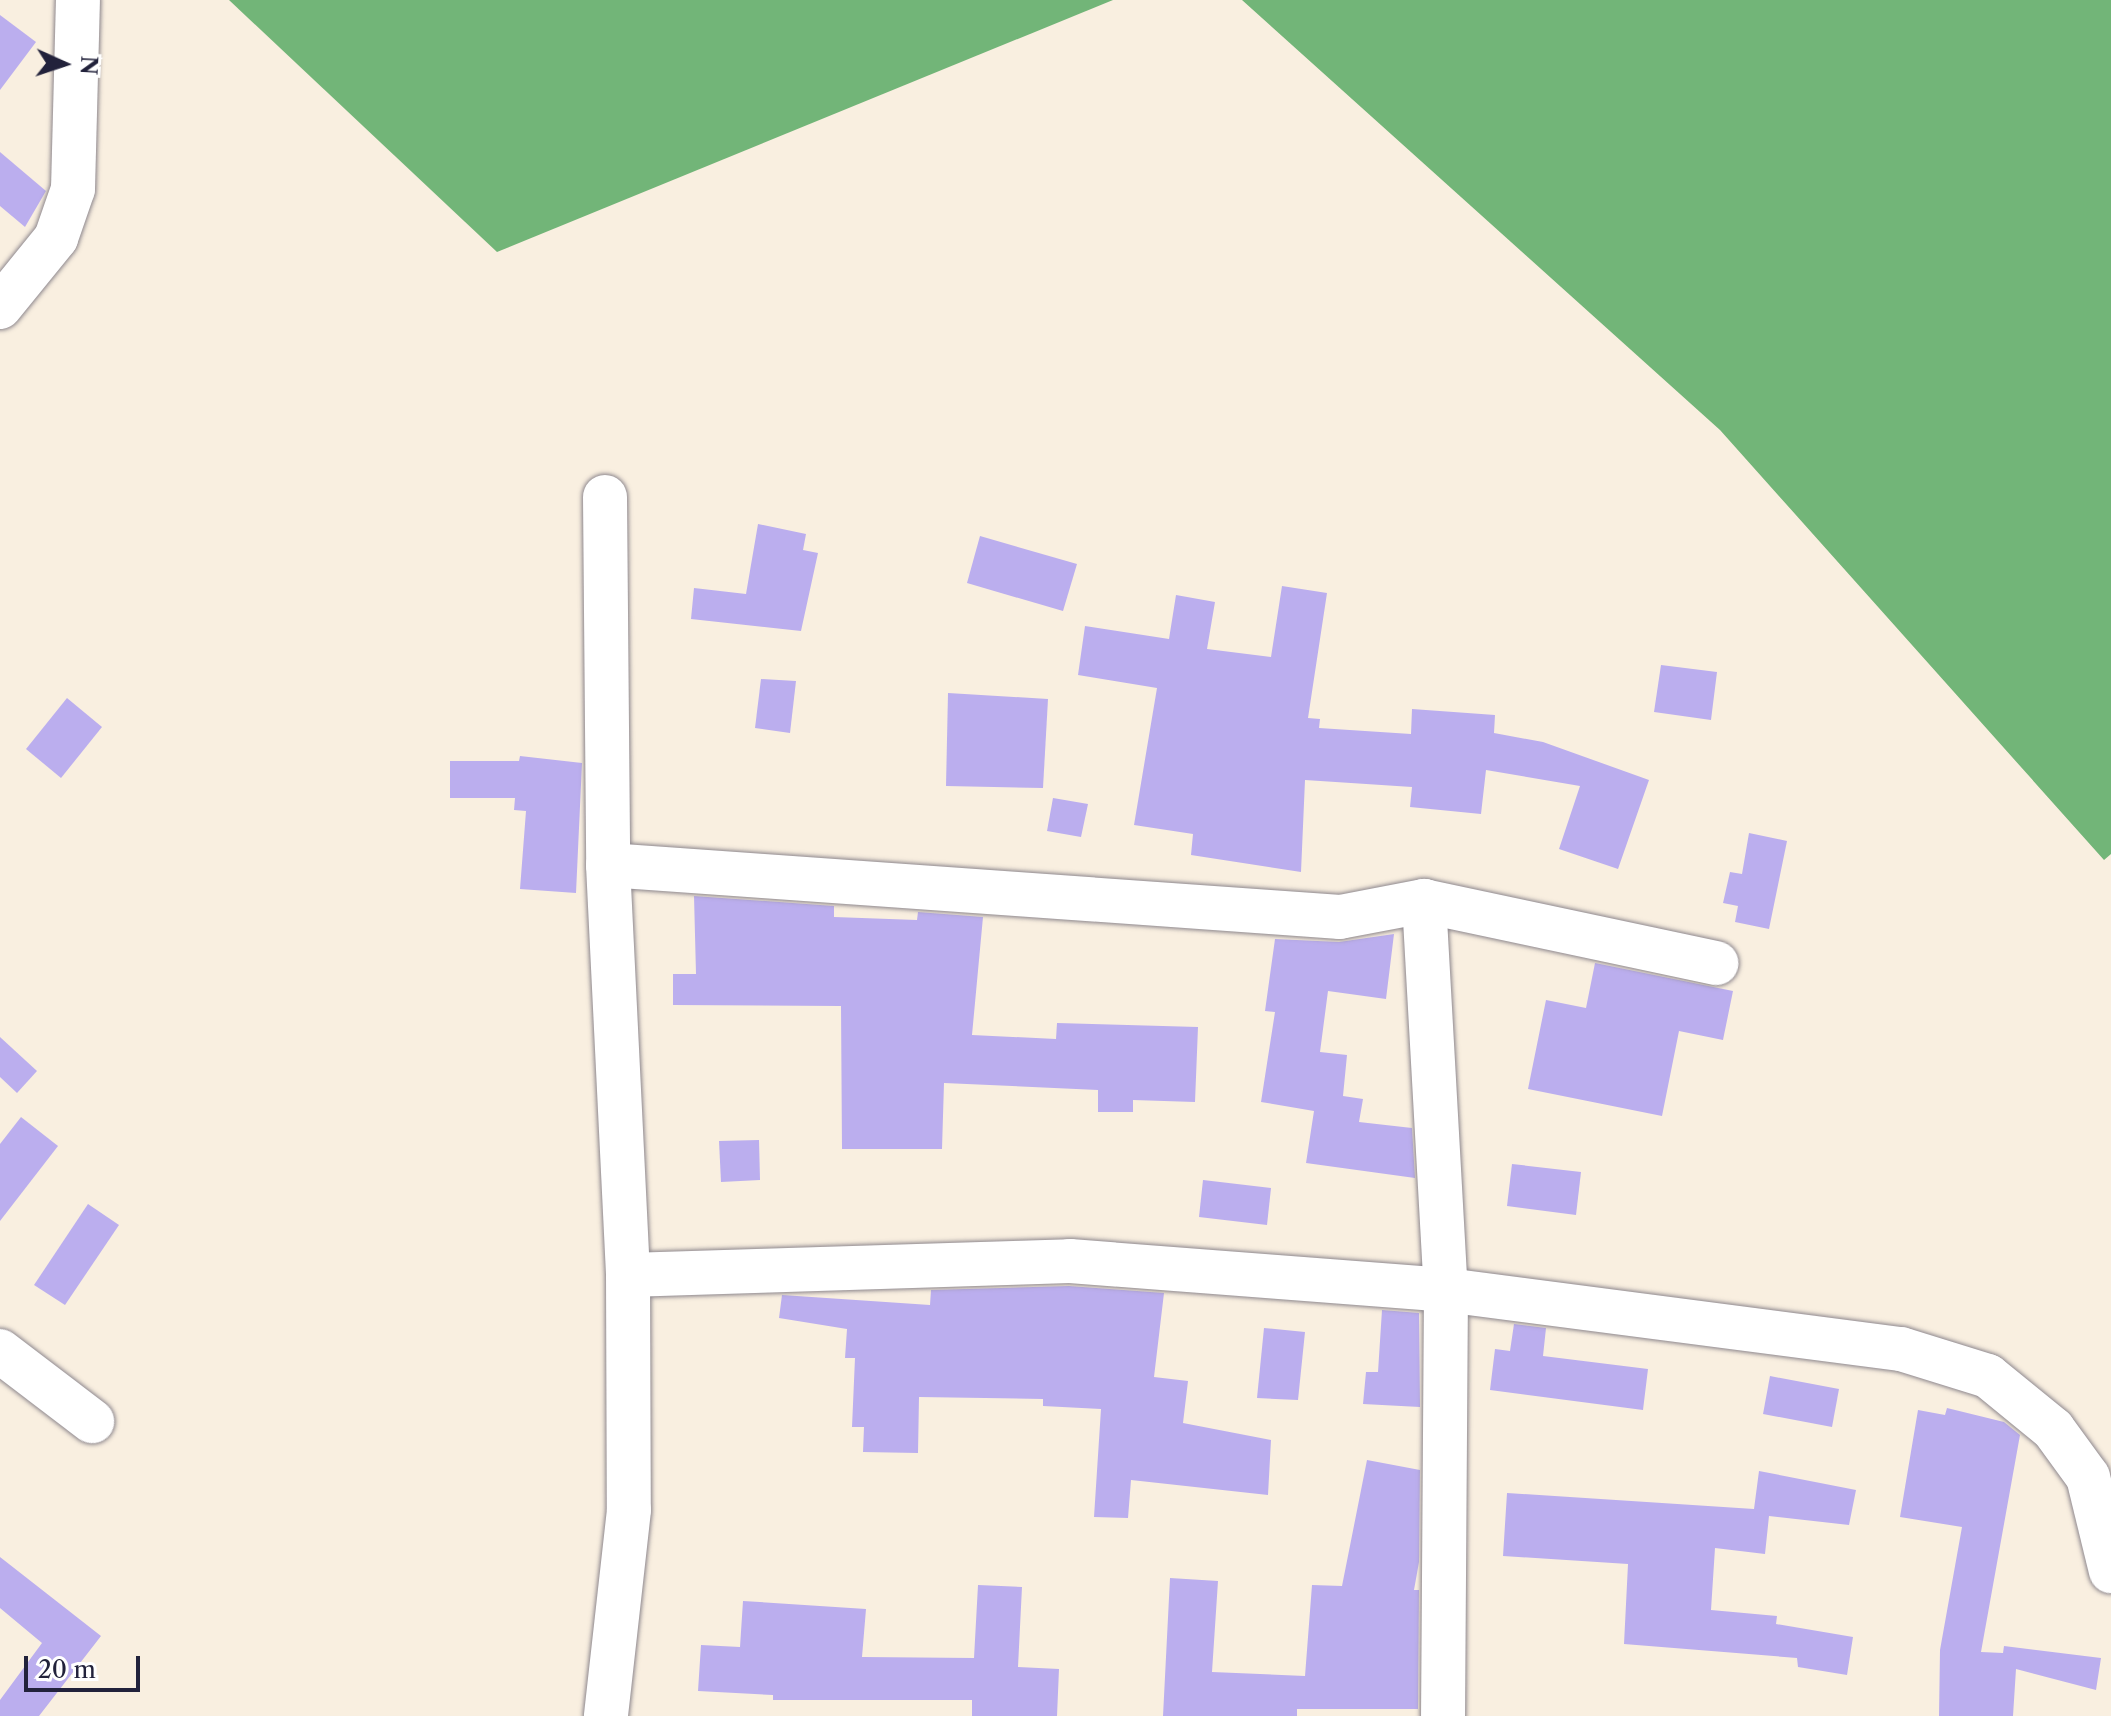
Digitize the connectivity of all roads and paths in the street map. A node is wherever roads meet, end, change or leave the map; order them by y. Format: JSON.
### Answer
{"nodes":[{"id":1,"x":78,"y":0,"type":"edge"},
{"id":2,"x":1,"y":304,"type":"edge"},
{"id":3,"x":605,"y":497,"type":"dead end"},
{"id":4,"x":608,"y":865,"type":"junction"},
{"id":5,"x":1424,"y":901,"type":"junction"},
{"id":6,"x":1716,"y":963,"type":"dead end"},
{"id":7,"x":628,"y":1275,"type":"junction"},
{"id":8,"x":1446,"y":1290,"type":"junction"},
{"id":9,"x":0,"y":1351,"type":"edge"},
{"id":10,"x":92,"y":1421,"type":"dead end"},
{"id":11,"x":2111,"y":1571,"type":"edge"},
{"id":12,"x":606,"y":1716,"type":"edge"},
{"id":13,"x":1443,"y":1716,"type":"edge"}],
"edges":[{"from":1,"to":2,"type":"street"},
{"from":3,"to":4,"type":"street"},
{"from":4,"to":5,"type":"street"},
{"from":4,"to":7,"type":"street"},
{"from":5,"to":6,"type":"street"},
{"from":5,"to":8,"type":"street"},
{"from":7,"to":8,"type":"street"},
{"from":7,"to":12,"type":"street"},
{"from":8,"to":11,"type":"street"},
{"from":8,"to":13,"type":"street"},
{"from":9,"to":10,"type":"street"}]}
